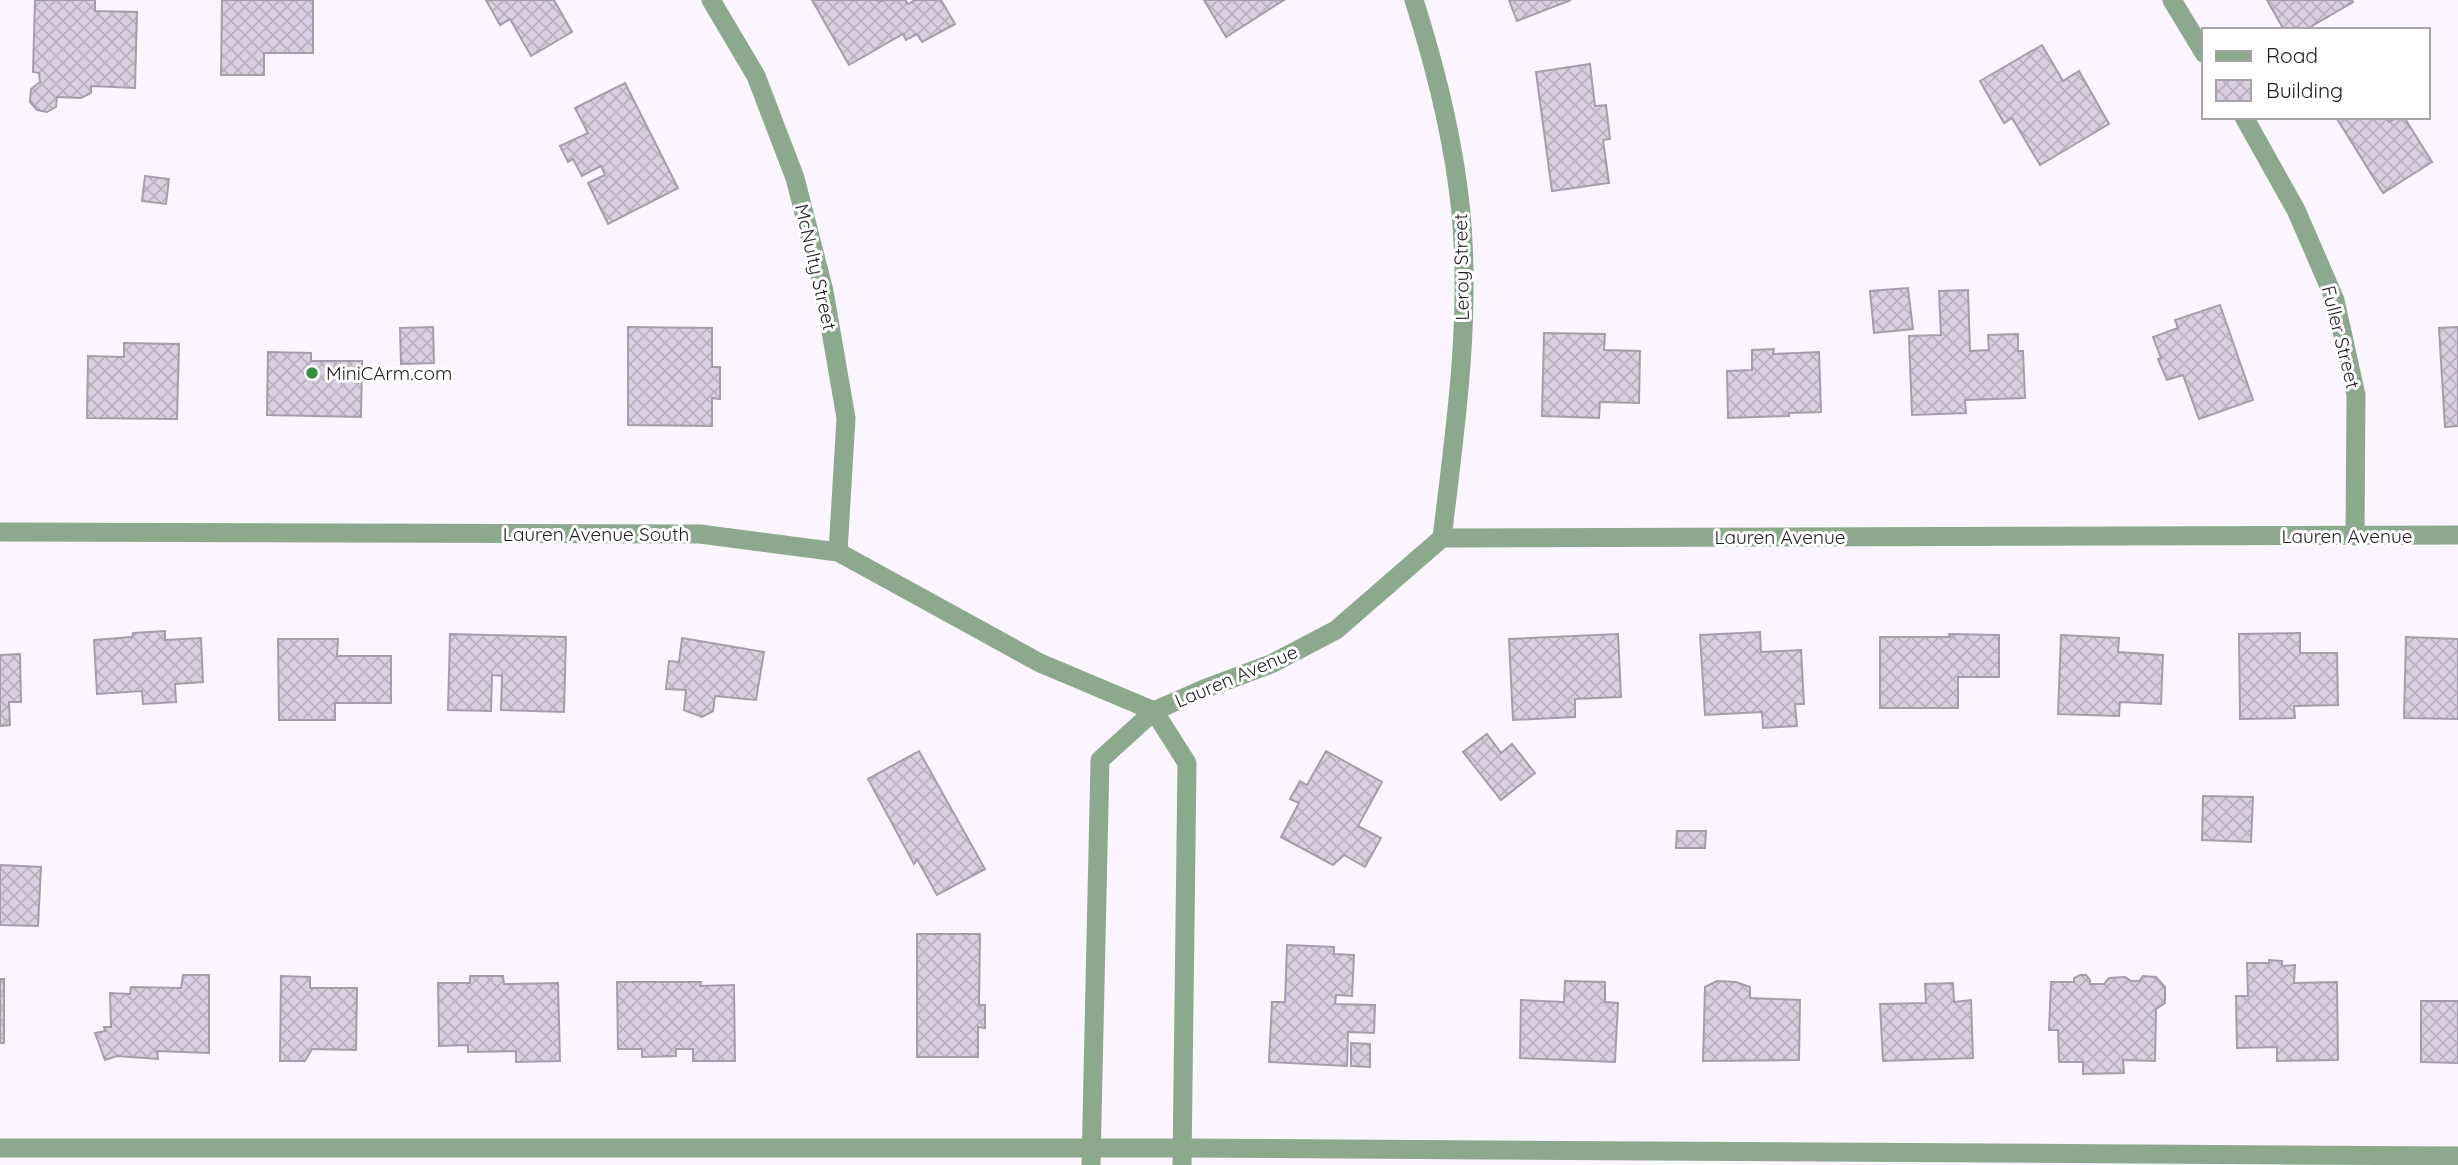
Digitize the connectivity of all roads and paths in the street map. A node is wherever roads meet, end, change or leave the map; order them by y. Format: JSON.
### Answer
{"nodes":[{"id":1,"x":712,"y":0,"type":"edge"},
{"id":2,"x":1413,"y":0,"type":"edge"},
{"id":3,"x":2172,"y":0,"type":"edge"},
{"id":4,"x":2202,"y":50,"type":"edge"},
{"id":5,"x":2245,"y":119,"type":"edge"},
{"id":6,"x":0,"y":532,"type":"edge"},
{"id":7,"x":2355,"y":536,"type":"junction"},
{"id":8,"x":2458,"y":536,"type":"edge"},
{"id":9,"x":1442,"y":538,"type":"junction"},
{"id":10,"x":838,"y":552,"type":"junction"},
{"id":11,"x":1153,"y":711,"type":"junction"},
{"id":12,"x":0,"y":1148,"type":"edge"},
{"id":13,"x":1182,"y":1156,"type":"edge"},
{"id":14,"x":2458,"y":1156,"type":"edge"},
{"id":15,"x":1092,"y":1157,"type":"edge"}],
"edges":[{"from":1,"to":10,"type":"street","name":"McNulty Street"},
{"from":2,"to":9,"type":"street","name":"Leroy Street"},
{"from":3,"to":4,"type":"street"},
{"from":5,"to":7,"type":"street","name":"Fuller Street"},
{"from":6,"to":10,"type":"street","name":"Lauren Avenue South"},
{"from":7,"to":8,"type":"street","name":"Lauren Avenue"},
{"from":7,"to":9,"type":"street","name":"Lauren Avenue"},
{"from":9,"to":11,"type":"street","name":"Lauren Avenue"},
{"from":10,"to":11,"type":"street","name":"Lauren Avenue South"},
{"from":11,"to":13,"type":"street","name":"Lauren Avenue"},
{"from":11,"to":15,"type":"street","name":"Lauren Avenue"},
{"from":12,"to":15,"type":"street"},
{"from":13,"to":14,"type":"street"},
{"from":13,"to":15,"type":"street"}]}
